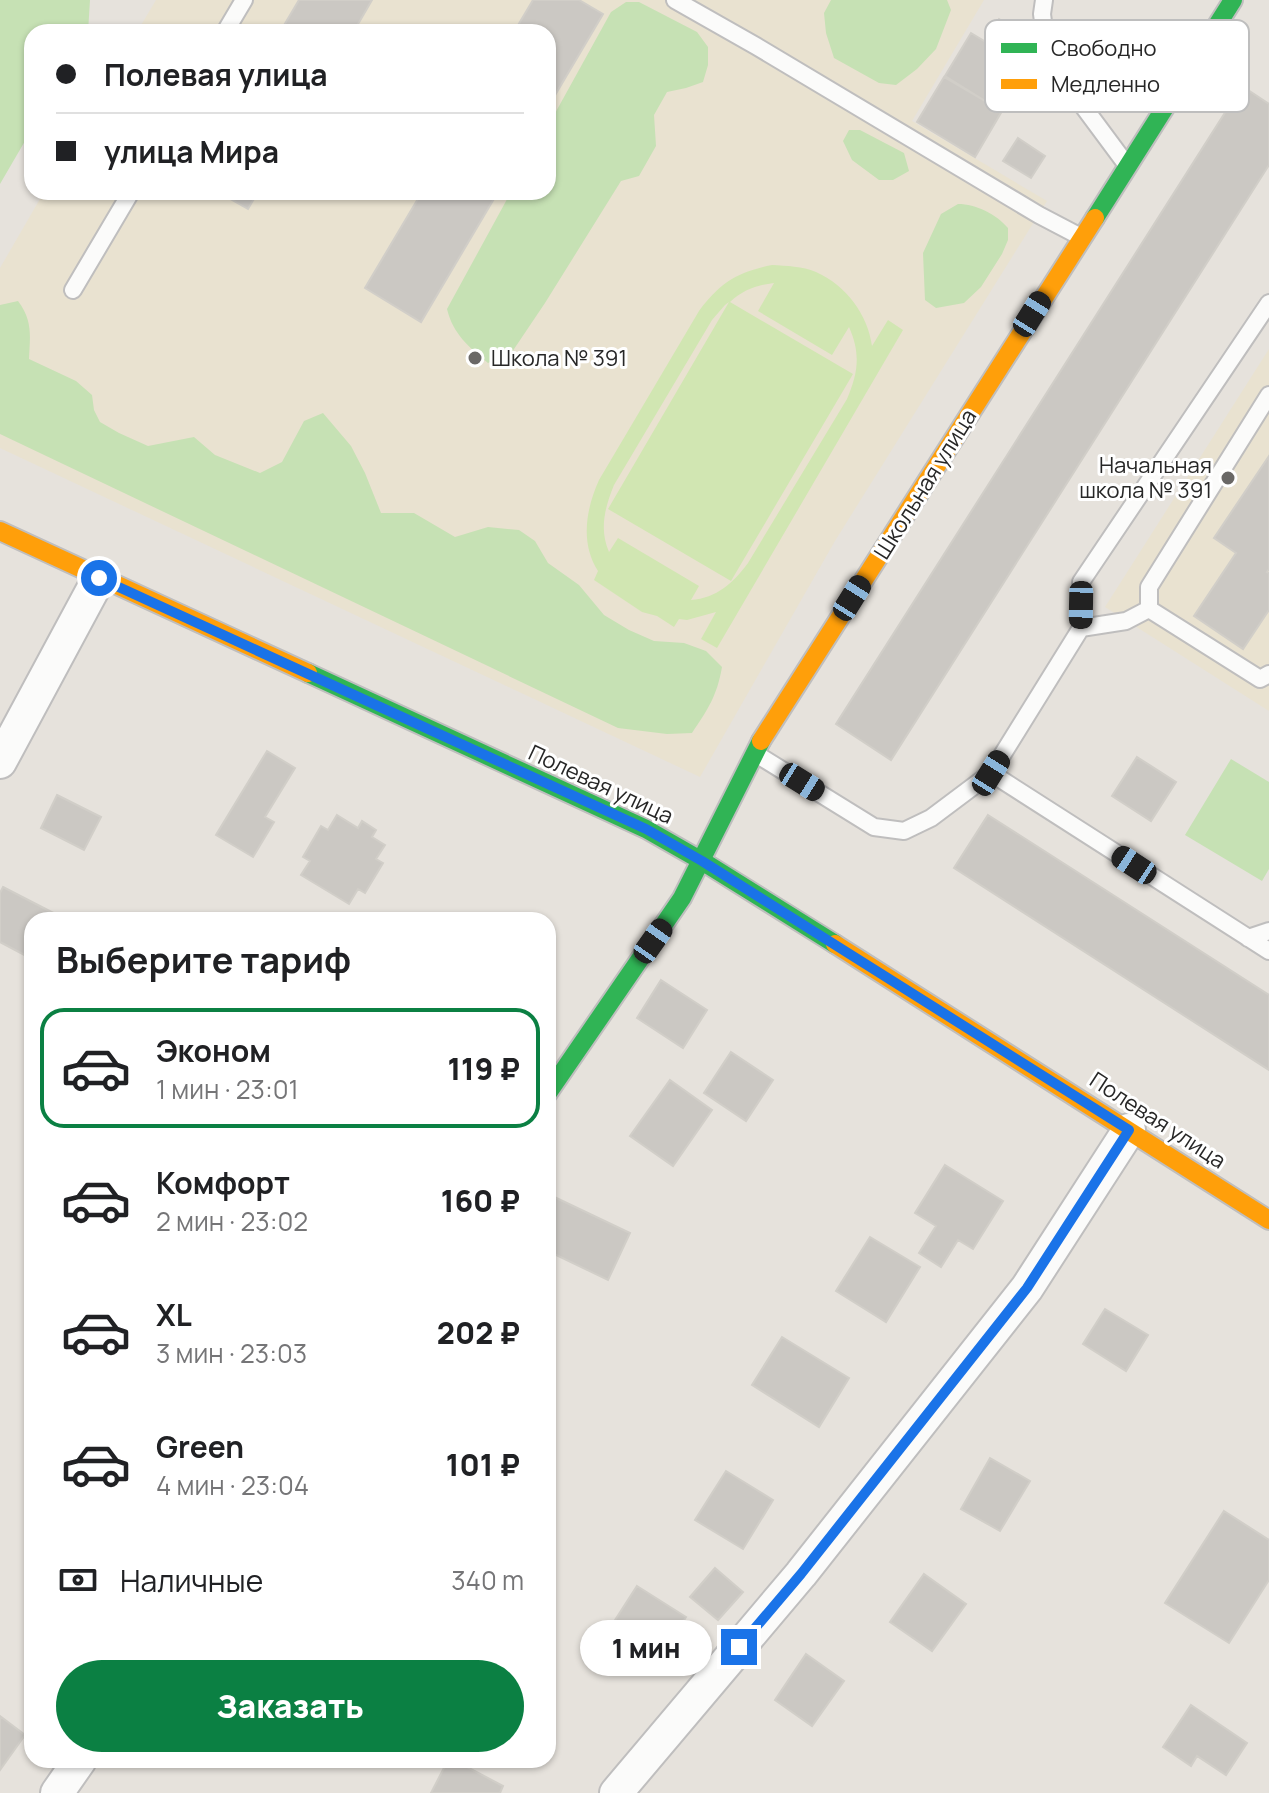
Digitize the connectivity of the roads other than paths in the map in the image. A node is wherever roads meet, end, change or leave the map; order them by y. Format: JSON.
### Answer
{"nodes":[{"id":1,"x":244,"y":0,"type":"edge"},
{"id":2,"x":675,"y":0,"type":"edge"},
{"id":3,"x":1044,"y":0,"type":"edge"},
{"id":4,"x":1233,"y":0,"type":"edge"},
{"id":5,"x":1043,"y":20,"type":"edge"},
{"id":6,"x":1220,"y":20,"type":"edge"},
{"id":7,"x":230,"y":24,"type":"edge"},
{"id":8,"x":1087,"y":112,"type":"edge"},
{"id":9,"x":1163,"y":112,"type":"edge"},
{"id":10,"x":1128,"y":167,"type":"junction"},
{"id":11,"x":126,"y":200,"type":"edge"},
{"id":12,"x":1081,"y":237,"type":"junction"},
{"id":13,"x":73,"y":290,"type":"dead end"},
{"id":14,"x":1269,"y":303,"type":"edge"},
{"id":15,"x":1269,"y":395,"type":"edge"},
{"id":16,"x":0,"y":531,"type":"edge"},
{"id":17,"x":99,"y":578,"type":"junction"},
{"id":18,"x":1149,"y":609,"type":"junction"},
{"id":19,"x":1081,"y":628,"type":"junction"},
{"id":20,"x":1269,"y":674,"type":"edge"},
{"id":21,"x":754,"y":753,"type":"junction"},
{"id":22,"x":0,"y":762,"type":"edge"},
{"id":23,"x":991,"y":773,"type":"junction"},
{"id":24,"x":702,"y":861,"type":"junction"},
{"id":25,"x":1269,"y":931,"type":"edge"},
{"id":26,"x":1248,"y":938,"type":"junction"},
{"id":27,"x":1269,"y":951,"type":"edge"},
{"id":28,"x":556,"y":1081,"type":"edge"},
{"id":29,"x":1129,"y":1130,"type":"junction"},
{"id":30,"x":1269,"y":1220,"type":"edge"},
{"id":31,"x":74,"y":1768,"type":"edge"},
{"id":32,"x":57,"y":1793,"type":"edge"},
{"id":33,"x":616,"y":1793,"type":"edge"}],
"edges":[{"from":1,"to":7,"type":"lane"},
{"from":2,"to":12,"type":"lane"},
{"from":3,"to":5,"type":"lane"},
{"from":4,"to":6,"type":"street","name":"Школьная улица"},
{"from":8,"to":10,"type":"lane"},
{"from":9,"to":10,"type":"street","name":"Школьная улица"},
{"from":10,"to":12,"type":"street","name":"Школьная улица"},
{"from":11,"to":13,"type":"lane"},
{"from":12,"to":21,"type":"street","name":"Школьная улица"},
{"from":14,"to":19,"type":"lane"},
{"from":15,"to":18,"type":"lane"},
{"from":16,"to":17,"type":"street","name":"Полевая улица"},
{"from":17,"to":22,"type":"street"},
{"from":17,"to":24,"type":"street","name":"Полевая улица"},
{"from":18,"to":19,"type":"lane"},
{"from":18,"to":20,"type":"lane"},
{"from":19,"to":23,"type":"lane"},
{"from":21,"to":23,"type":"lane"},
{"from":21,"to":24,"type":"street","name":"Школьная улица"},
{"from":23,"to":26,"type":"lane"},
{"from":24,"to":28,"type":"street","name":"Школьная улица"},
{"from":24,"to":29,"type":"street","name":"Полевая улица"},
{"from":25,"to":26,"type":"lane"},
{"from":26,"to":27,"type":"lane"},
{"from":29,"to":30,"type":"street","name":"Полевая улица"},
{"from":29,"to":33,"type":"street"},
{"from":31,"to":32,"type":"street"}]}
